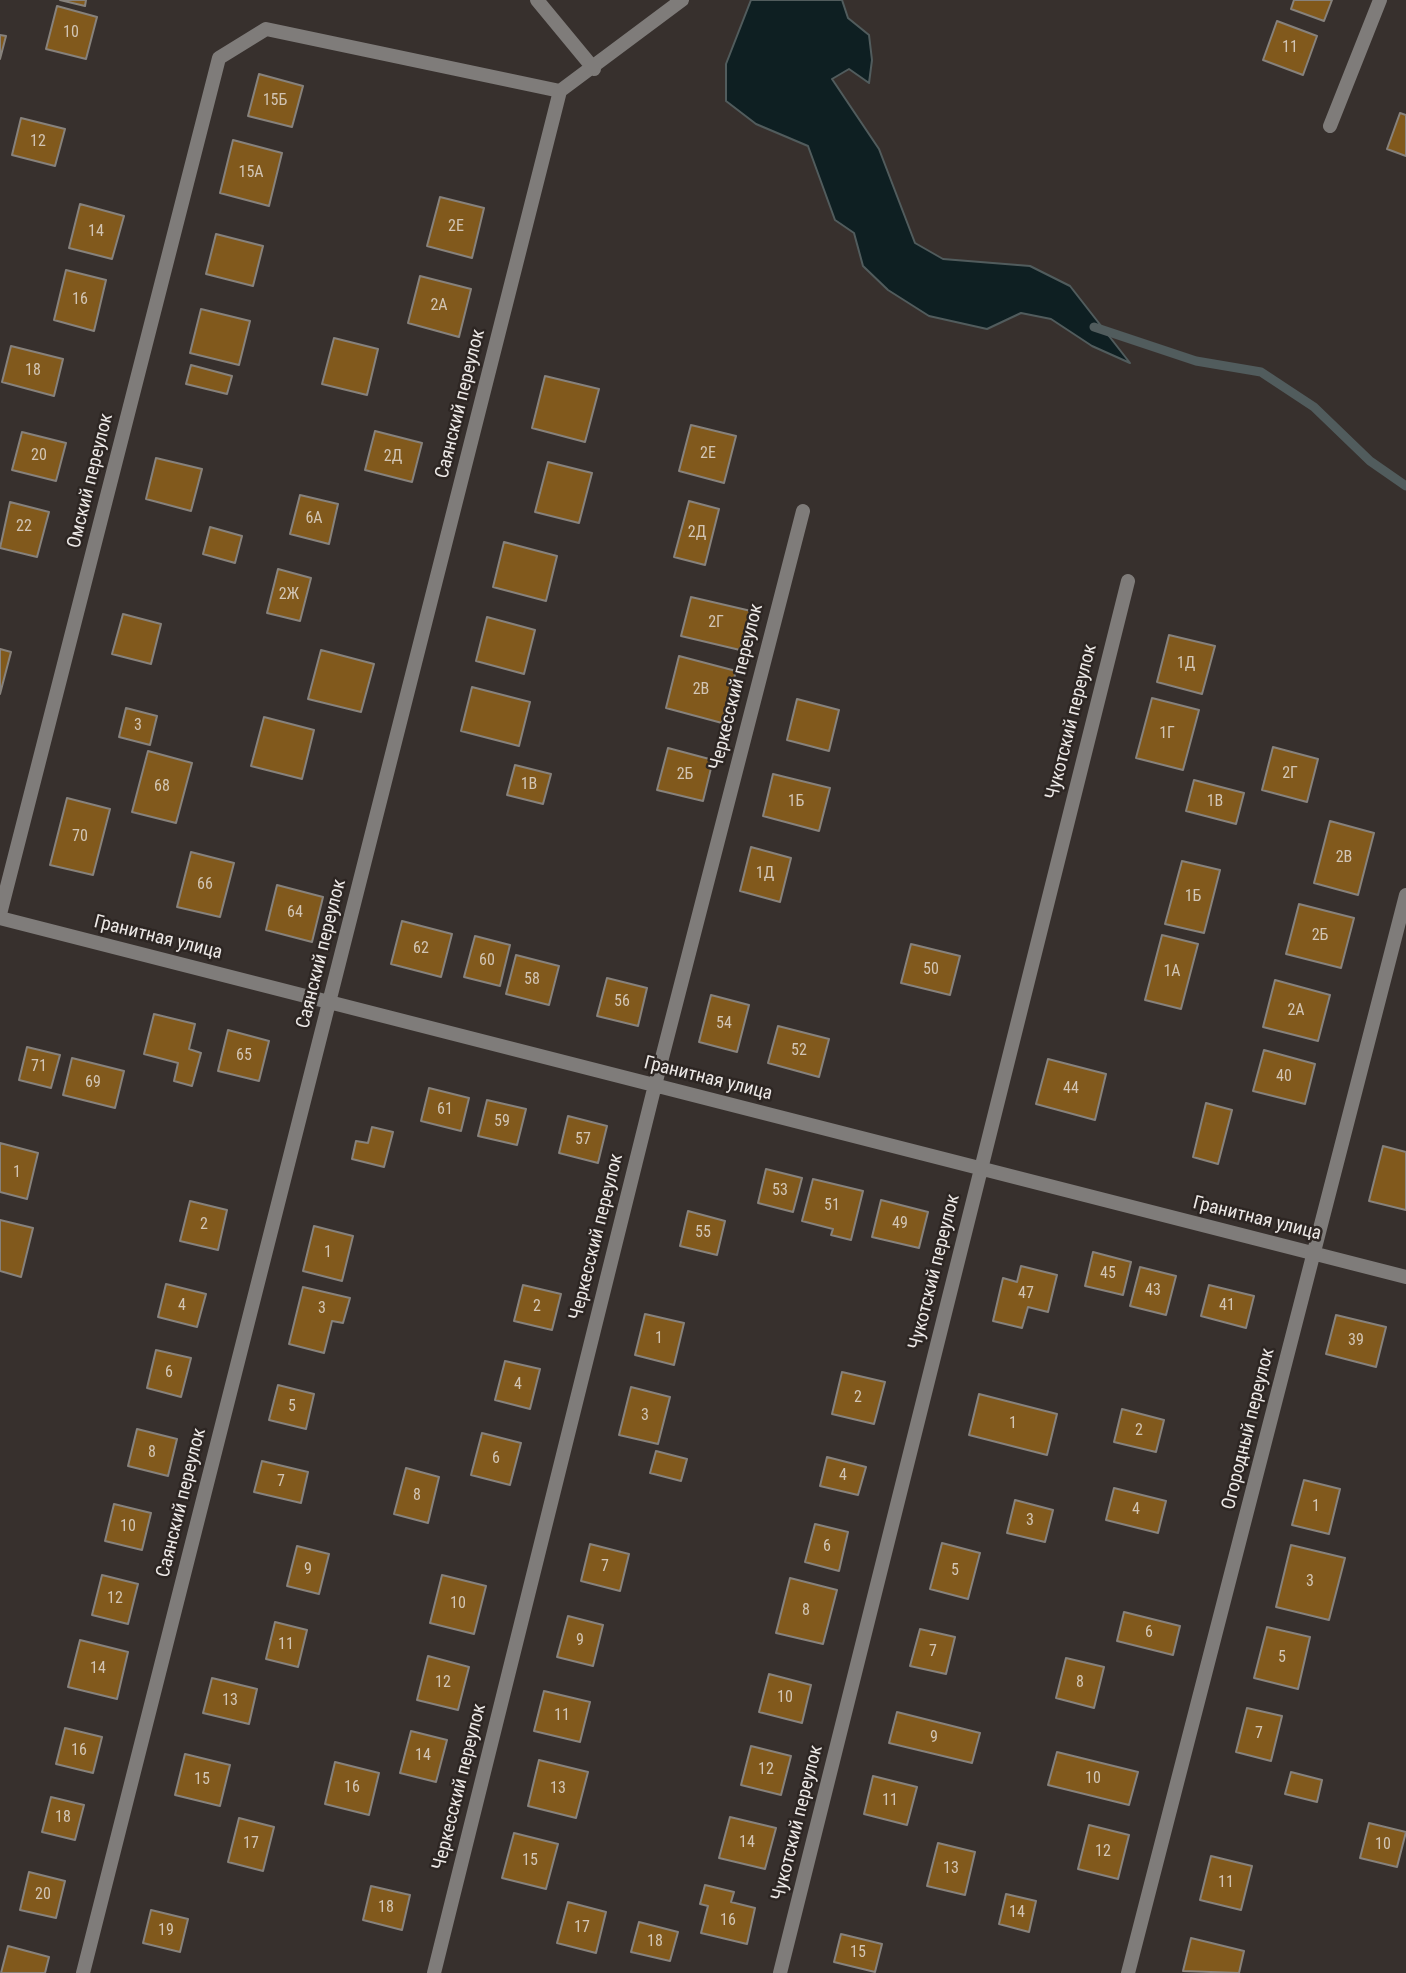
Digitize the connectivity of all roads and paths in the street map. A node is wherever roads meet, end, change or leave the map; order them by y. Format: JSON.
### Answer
{"nodes":[{"id":1,"x":537,"y":0,"type":"edge"},
{"id":2,"x":682,"y":0,"type":"edge"},
{"id":3,"x":1380,"y":0,"type":"edge"},
{"id":4,"x":594,"y":69,"type":"junction"},
{"id":5,"x":560,"y":91,"type":"junction"},
{"id":6,"x":1330,"y":126,"type":"dead end"},
{"id":7,"x":803,"y":511,"type":"dead end"},
{"id":8,"x":1128,"y":581,"type":"dead end"},
{"id":9,"x":1406,"y":895,"type":"edge"},
{"id":10,"x":0,"y":916,"type":"edge"},
{"id":11,"x":329,"y":1002,"type":"junction"},
{"id":12,"x":654,"y":1085,"type":"junction"},
{"id":13,"x":981,"y":1168,"type":"junction"},
{"id":14,"x":1314,"y":1253,"type":"junction"},
{"id":15,"x":1406,"y":1277,"type":"edge"},
{"id":16,"x":83,"y":1973,"type":"edge"},
{"id":17,"x":434,"y":1973,"type":"edge"},
{"id":18,"x":780,"y":1973,"type":"edge"},
{"id":19,"x":1128,"y":1973,"type":"edge"}],
"edges":[{"from":1,"to":4,"type":"street"},
{"from":2,"to":4,"type":"street"},
{"from":3,"to":6,"type":"street"},
{"from":4,"to":5,"type":"street"},
{"from":5,"to":10,"type":"street","name":"Омский переулок"},
{"from":5,"to":11,"type":"street","name":"Саянский переулок"},
{"from":7,"to":12,"type":"street","name":"Черкесский переулок"},
{"from":8,"to":13,"type":"street","name":"Чукотский переулок"},
{"from":9,"to":14,"type":"street","name":"Огородный переулок"},
{"from":10,"to":11,"type":"street","name":"Гранитная улица"},
{"from":11,"to":12,"type":"street","name":"Гранитная улица"},
{"from":11,"to":16,"type":"street","name":"Саянский переулок"},
{"from":12,"to":13,"type":"street","name":"Гранитная улица"},
{"from":12,"to":17,"type":"street","name":"Черкесский переулок"},
{"from":13,"to":14,"type":"street","name":"Гранитная улица"},
{"from":13,"to":18,"type":"street","name":"Чукотский переулок"},
{"from":14,"to":15,"type":"street","name":"Гранитная улица"},
{"from":14,"to":19,"type":"street","name":"Огородный переулок"}]}
